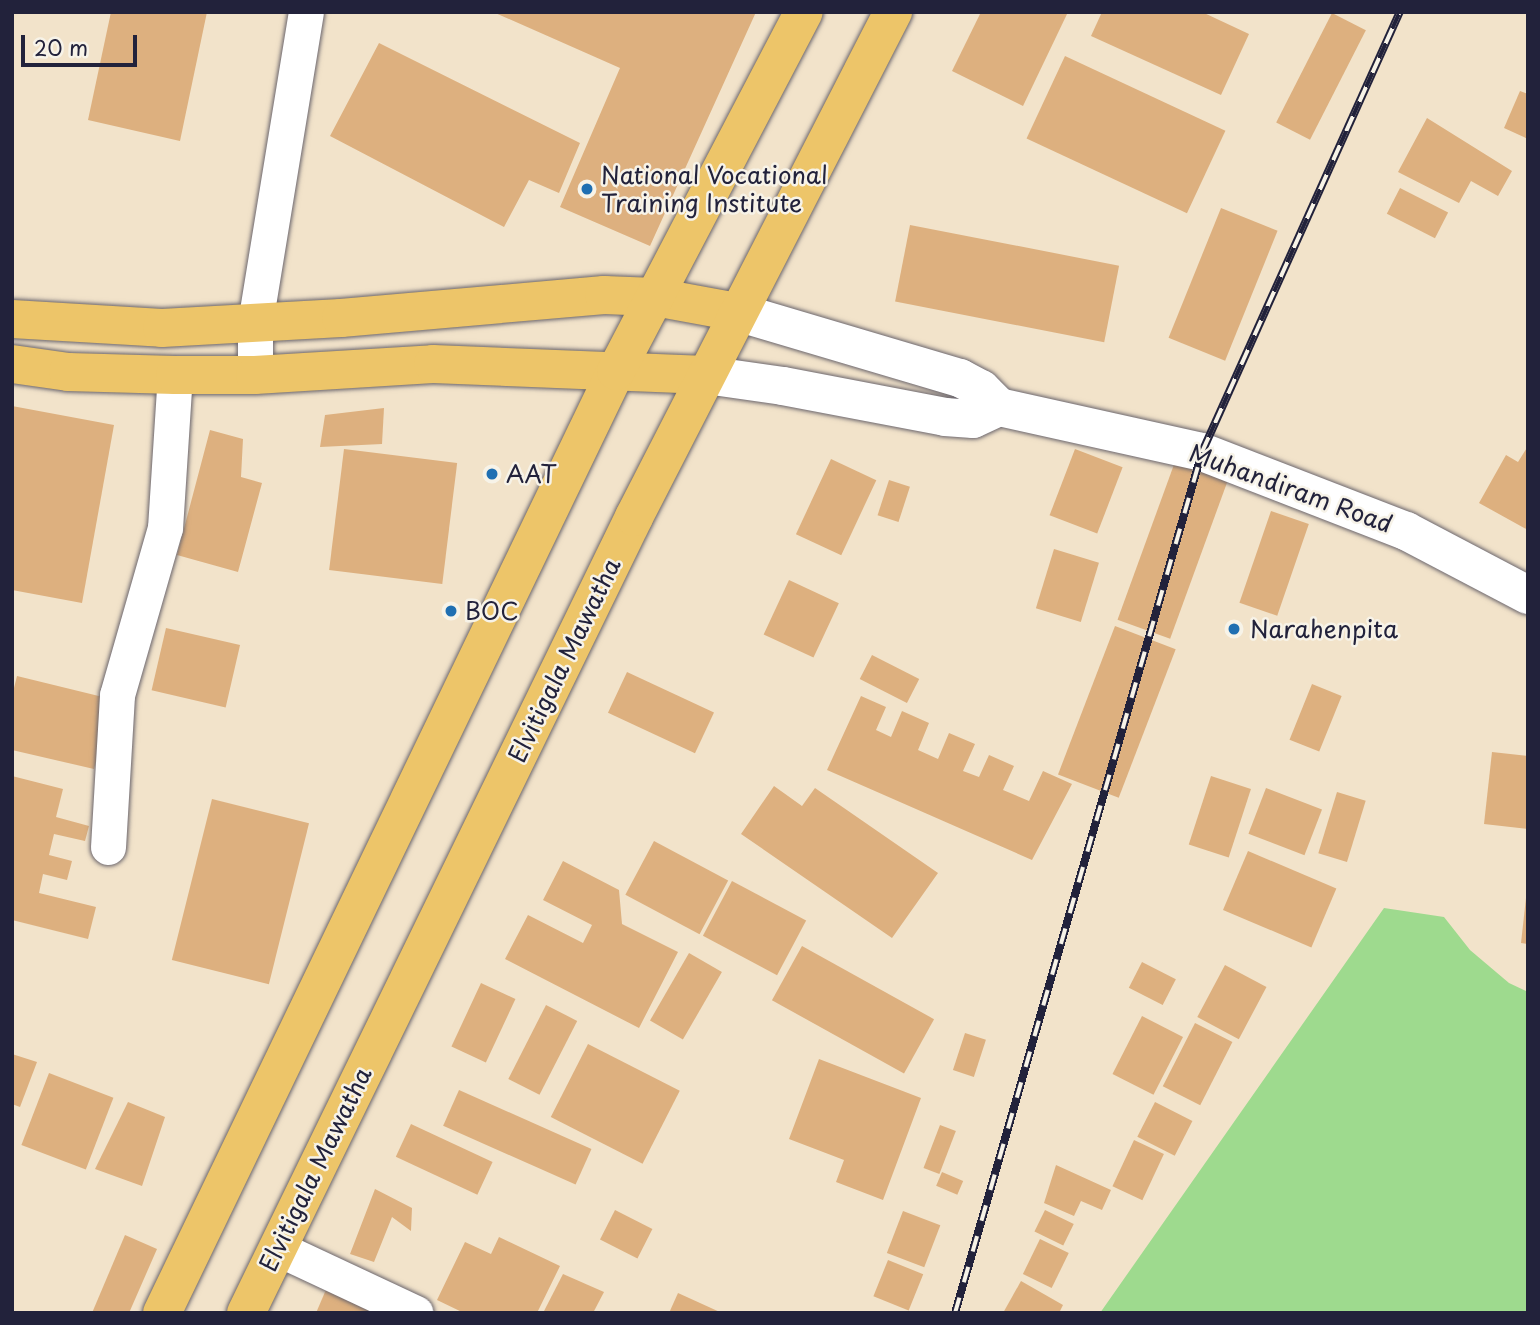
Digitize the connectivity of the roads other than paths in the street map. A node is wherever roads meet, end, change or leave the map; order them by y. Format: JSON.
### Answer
{"nodes":[{"id":1,"x":306,"y":12,"type":"edge"},
{"id":2,"x":804,"y":12,"type":"edge"},
{"id":3,"x":893,"y":12,"type":"edge"},
{"id":4,"x":655,"y":297,"type":"junction"},
{"id":5,"x":737,"y":312,"type":"junction"},
{"id":6,"x":12,"y":319,"type":"edge"},
{"id":7,"x":255,"y":323,"type":"junction"},
{"id":8,"x":12,"y":364,"type":"edge"},
{"id":9,"x":616,"y":371,"type":"junction"},
{"id":10,"x":175,"y":374,"type":"junction"},
{"id":11,"x":255,"y":375,"type":"junction"},
{"id":12,"x":706,"y":375,"type":"junction"},
{"id":13,"x":999,"y":407,"type":"junction"},
{"id":14,"x":1528,"y":595,"type":"edge"},
{"id":15,"x":108,"y":847,"type":"dead end"},
{"id":16,"x":277,"y":1248,"type":"junction"},
{"id":17,"x":162,"y":1313,"type":"edge"},
{"id":18,"x":246,"y":1313,"type":"edge"},
{"id":19,"x":416,"y":1313,"type":"edge"}],
"edges":[{"from":1,"to":7,"type":"street"},
{"from":2,"to":4,"type":"main road"},
{"from":3,"to":5,"type":"main road","name":"Elvitigala Mawatha"},
{"from":4,"to":5,"type":"main road"},
{"from":4,"to":7,"type":"main road"},
{"from":4,"to":9,"type":"main road"},
{"from":5,"to":12,"type":"main road","name":"Elvitigala Mawatha"},
{"from":5,"to":13,"type":"street","name":"Muhandiram Road"},
{"from":6,"to":7,"type":"main road"},
{"from":7,"to":11,"type":"street"},
{"from":8,"to":10,"type":"main road"},
{"from":9,"to":11,"type":"main road"},
{"from":9,"to":12,"type":"main road"},
{"from":9,"to":17,"type":"main road"},
{"from":10,"to":11,"type":"main road"},
{"from":10,"to":15,"type":"street"},
{"from":12,"to":13,"type":"street"},
{"from":12,"to":16,"type":"main road","name":"Elvitigala Mawatha"},
{"from":13,"to":14,"type":"street","name":"Muhandiram Road"},
{"from":16,"to":18,"type":"main road","name":"Elvitigala Mawatha"},
{"from":16,"to":19,"type":"street"}]}
